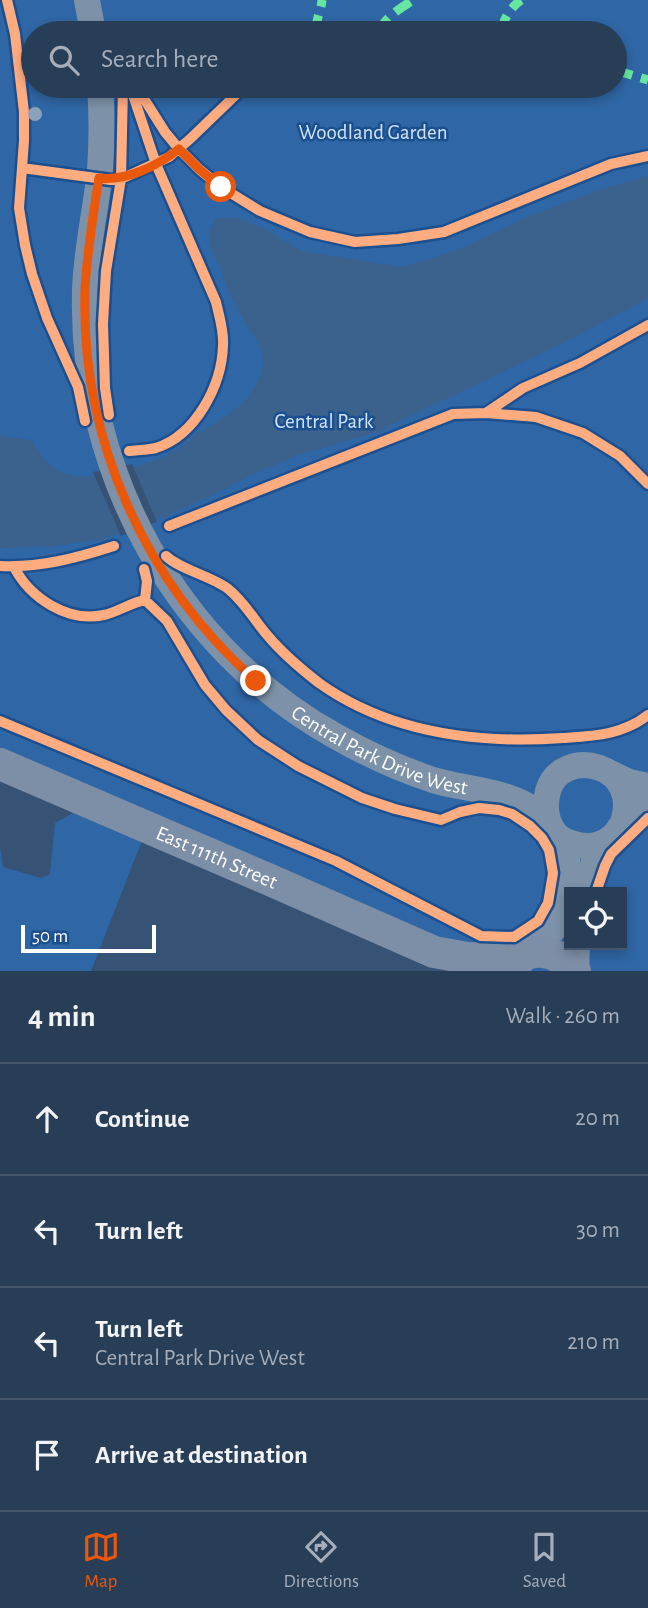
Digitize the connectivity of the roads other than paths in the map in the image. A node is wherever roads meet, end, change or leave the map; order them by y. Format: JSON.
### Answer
{"nodes":[{"id":1,"x":87,"y":0,"type":"edge"},
{"id":2,"x":91,"y":21,"type":"edge"},
{"id":3,"x":100,"y":98,"type":"edge"},
{"id":4,"x":0,"y":764,"type":"edge"},
{"id":5,"x":610,"y":773,"type":"junction"},
{"id":6,"x":559,"y":774,"type":"junction"},
{"id":7,"x":648,"y":786,"type":"edge"},
{"id":8,"x":490,"y":792,"type":"junction"},
{"id":9,"x":648,"y":806,"type":"edge"},
{"id":10,"x":616,"y":832,"type":"junction"},
{"id":11,"x":557,"y":835,"type":"junction"},
{"id":12,"x":586,"y":887,"type":"edge"},
{"id":13,"x":577,"y":950,"type":"edge"},
{"id":14,"x":434,"y":952,"type":"junction"},
{"id":15,"x":519,"y":961,"type":"edge"},
{"id":16,"x":460,"y":971,"type":"edge"},
{"id":17,"x":575,"y":971,"type":"edge"}],
"edges":[{"from":1,"to":2,"type":"street"},
{"from":3,"to":8,"type":"street","name":"Central Park Drive West"},
{"from":4,"to":14,"type":"main road","name":"East 111th Street"},
{"from":5,"to":6,"type":"street"},
{"from":5,"to":7,"type":"street"},
{"from":5,"to":10,"type":"street"},
{"from":6,"to":8,"type":"street","name":"Central Park Drive West"},
{"from":6,"to":11,"type":"street"},
{"from":8,"to":11,"type":"street","name":"Central Park Drive West"},
{"from":9,"to":10,"type":"street"},
{"from":10,"to":11,"type":"street"},
{"from":10,"to":12,"type":"street"},
{"from":11,"to":15,"type":"street"},
{"from":13,"to":17,"type":"street"},
{"from":14,"to":15,"type":"main road","name":"East 111th Street"},
{"from":14,"to":16,"type":"main road","name":"East 111th Street"},
{"from":15,"to":17,"type":"main road","name":"East 111th Street"}]}
